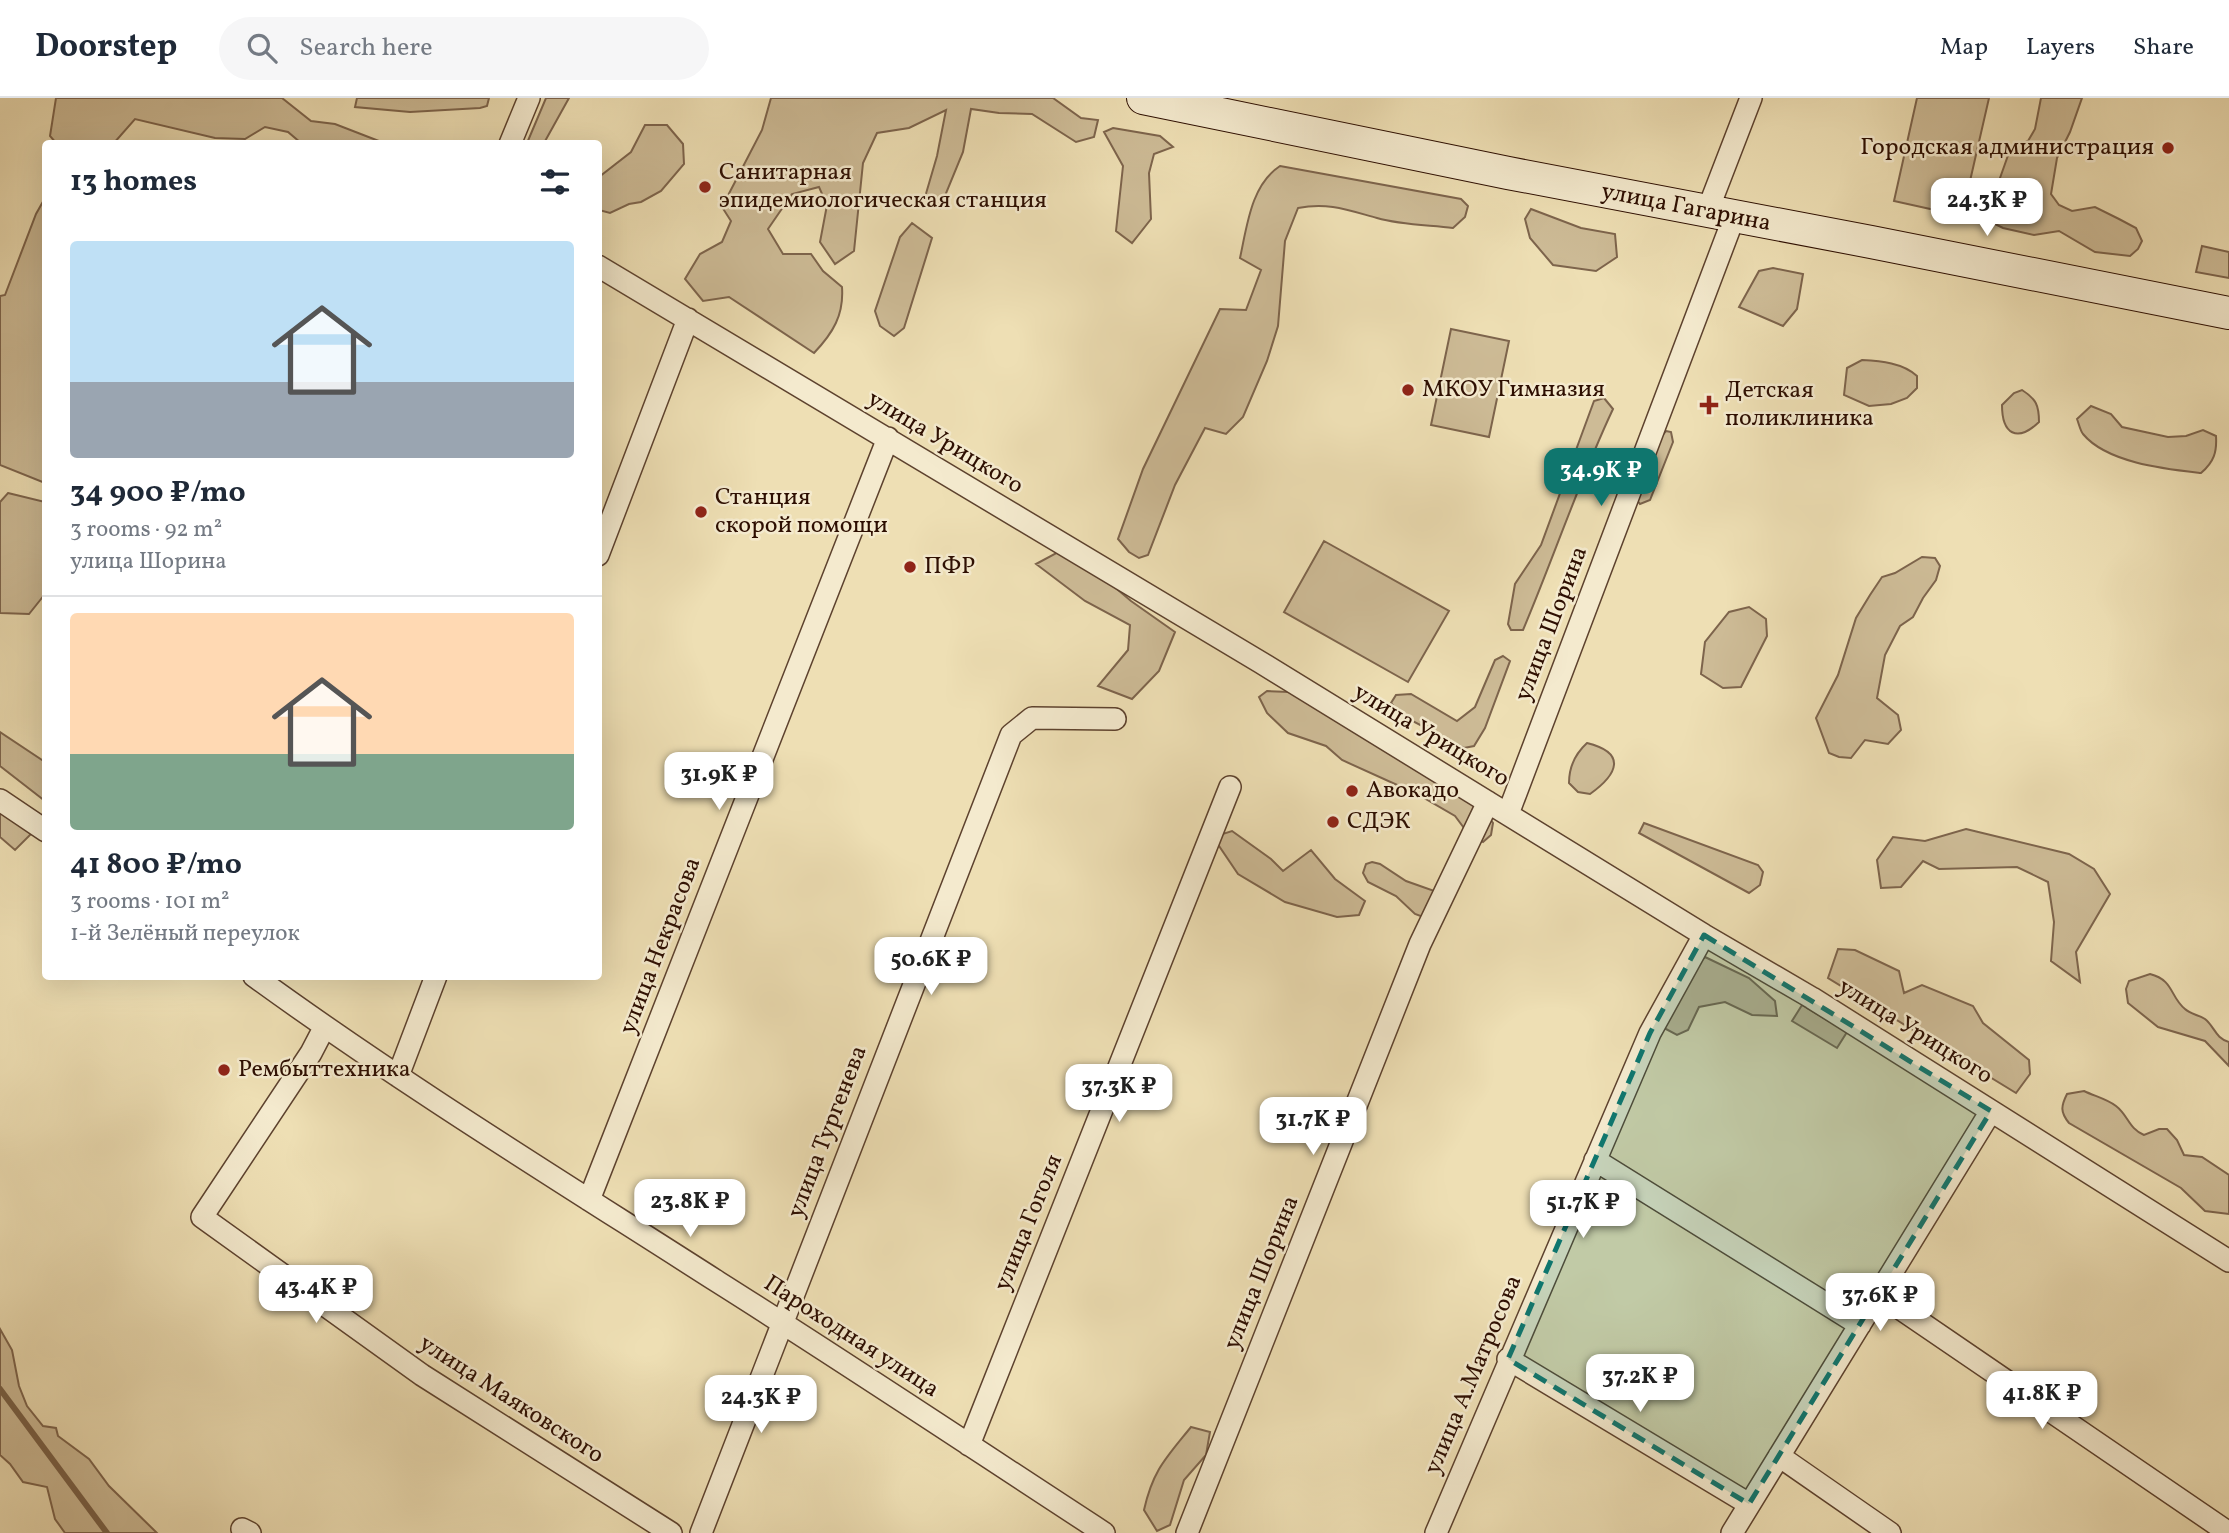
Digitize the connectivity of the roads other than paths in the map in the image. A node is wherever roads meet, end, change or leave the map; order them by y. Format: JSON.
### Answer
{"nodes":[{"id":1,"x":529,"y":98,"type":"edge"},
{"id":2,"x":1143,"y":98,"type":"edge"},
{"id":3,"x":1751,"y":98,"type":"edge"},
{"id":4,"x":512,"y":140,"type":"edge"},
{"id":5,"x":1721,"y":215,"type":"junction"},
{"id":6,"x":602,"y":268,"type":"edge"},
{"id":7,"x":2229,"y":313,"type":"edge"},
{"id":8,"x":688,"y":319,"type":"junction"},
{"id":9,"x":888,"y":439,"type":"junction"},
{"id":10,"x":602,"y":545,"type":"edge"},
{"id":11,"x":1115,"y":719,"type":"dead end"},
{"id":12,"x":1230,"y":787,"type":"dead end"},
{"id":13,"x":0,"y":800,"type":"edge"},
{"id":14,"x":1488,"y":802,"type":"junction"},
{"id":15,"x":1508,"y":814,"type":"junction"},
{"id":16,"x":42,"y":828,"type":"edge"},
{"id":17,"x":1704,"y":935,"type":"junction"},
{"id":18,"x":259,"y":980,"type":"edge"},
{"id":19,"x":434,"y":980,"type":"edge"},
{"id":20,"x":324,"y":1028,"type":"junction"},
{"id":21,"x":397,"y":1076,"type":"junction"},
{"id":22,"x":1991,"y":1111,"type":"junction"},
{"id":23,"x":1595,"y":1160,"type":"junction"},
{"id":24,"x":589,"y":1200,"type":"junction"},
{"id":25,"x":2229,"y":1261,"type":"edge"},
{"id":26,"x":1879,"y":1294,"type":"junction"},
{"id":27,"x":782,"y":1322,"type":"junction"},
{"id":28,"x":1860,"y":1325,"type":"junction"},
{"id":29,"x":1508,"y":1359,"type":"junction"},
{"id":30,"x":969,"y":1445,"type":"junction"},
{"id":31,"x":1779,"y":1456,"type":"junction"},
{"id":32,"x":1749,"y":1504,"type":"junction"},
{"id":33,"x":671,"y":1533,"type":"edge"},
{"id":34,"x":701,"y":1533,"type":"edge"},
{"id":35,"x":1104,"y":1533,"type":"edge"},
{"id":36,"x":1187,"y":1533,"type":"edge"},
{"id":37,"x":1436,"y":1533,"type":"edge"},
{"id":38,"x":1732,"y":1533,"type":"edge"},
{"id":39,"x":1889,"y":1533,"type":"edge"},
{"id":40,"x":2229,"y":1533,"type":"edge"}],
"edges":[{"from":1,"to":4,"type":"street"},
{"from":2,"to":5,"type":"street","name":"улица Гагарина"},
{"from":3,"to":5,"type":"street","name":"улица Шорина"},
{"from":5,"to":7,"type":"street","name":"улица Гагарина"},
{"from":5,"to":15,"type":"street","name":"улица Шорина"},
{"from":6,"to":8,"type":"street","name":"улица Урицкого"},
{"from":8,"to":9,"type":"street","name":"улица Урицкого"},
{"from":8,"to":10,"type":"street"},
{"from":9,"to":14,"type":"street","name":"улица Урицкого"},
{"from":9,"to":24,"type":"street","name":"улица Некрасова"},
{"from":11,"to":27,"type":"street","name":"улица Тургенева"},
{"from":12,"to":30,"type":"street","name":"улица Гоголя"},
{"from":13,"to":16,"type":"street"},
{"from":14,"to":15,"type":"street","name":"улица Урицкого"},
{"from":14,"to":36,"type":"street","name":"улица Шорина"},
{"from":15,"to":17,"type":"street","name":"улица Урицкого"},
{"from":17,"to":22,"type":"street","name":"улица Урицкого"},
{"from":17,"to":23,"type":"street","name":"улица А.Матросова"},
{"from":18,"to":20,"type":"street","name":"Пароходная улица"},
{"from":19,"to":21,"type":"street"},
{"from":20,"to":21,"type":"street","name":"Пароходная улица"},
{"from":20,"to":33,"type":"street","name":"улица Маяковского"},
{"from":21,"to":24,"type":"street","name":"Пароходная улица"},
{"from":22,"to":25,"type":"street","name":"улица Урицкого"},
{"from":22,"to":26,"type":"street"},
{"from":23,"to":28,"type":"street"},
{"from":23,"to":29,"type":"street","name":"улица А.Матросова"},
{"from":24,"to":27,"type":"street","name":"Пароходная улица"},
{"from":26,"to":28,"type":"street"},
{"from":26,"to":40,"type":"street"},
{"from":27,"to":30,"type":"street","name":"Пароходная улица"},
{"from":27,"to":34,"type":"street","name":"улица Тургенева"},
{"from":28,"to":31,"type":"street"},
{"from":29,"to":32,"type":"street"},
{"from":29,"to":37,"type":"street","name":"улица А.Матросова"},
{"from":30,"to":35,"type":"street","name":"Пароходная улица"},
{"from":31,"to":32,"type":"street"},
{"from":31,"to":39,"type":"street"},
{"from":32,"to":38,"type":"street"}]}
